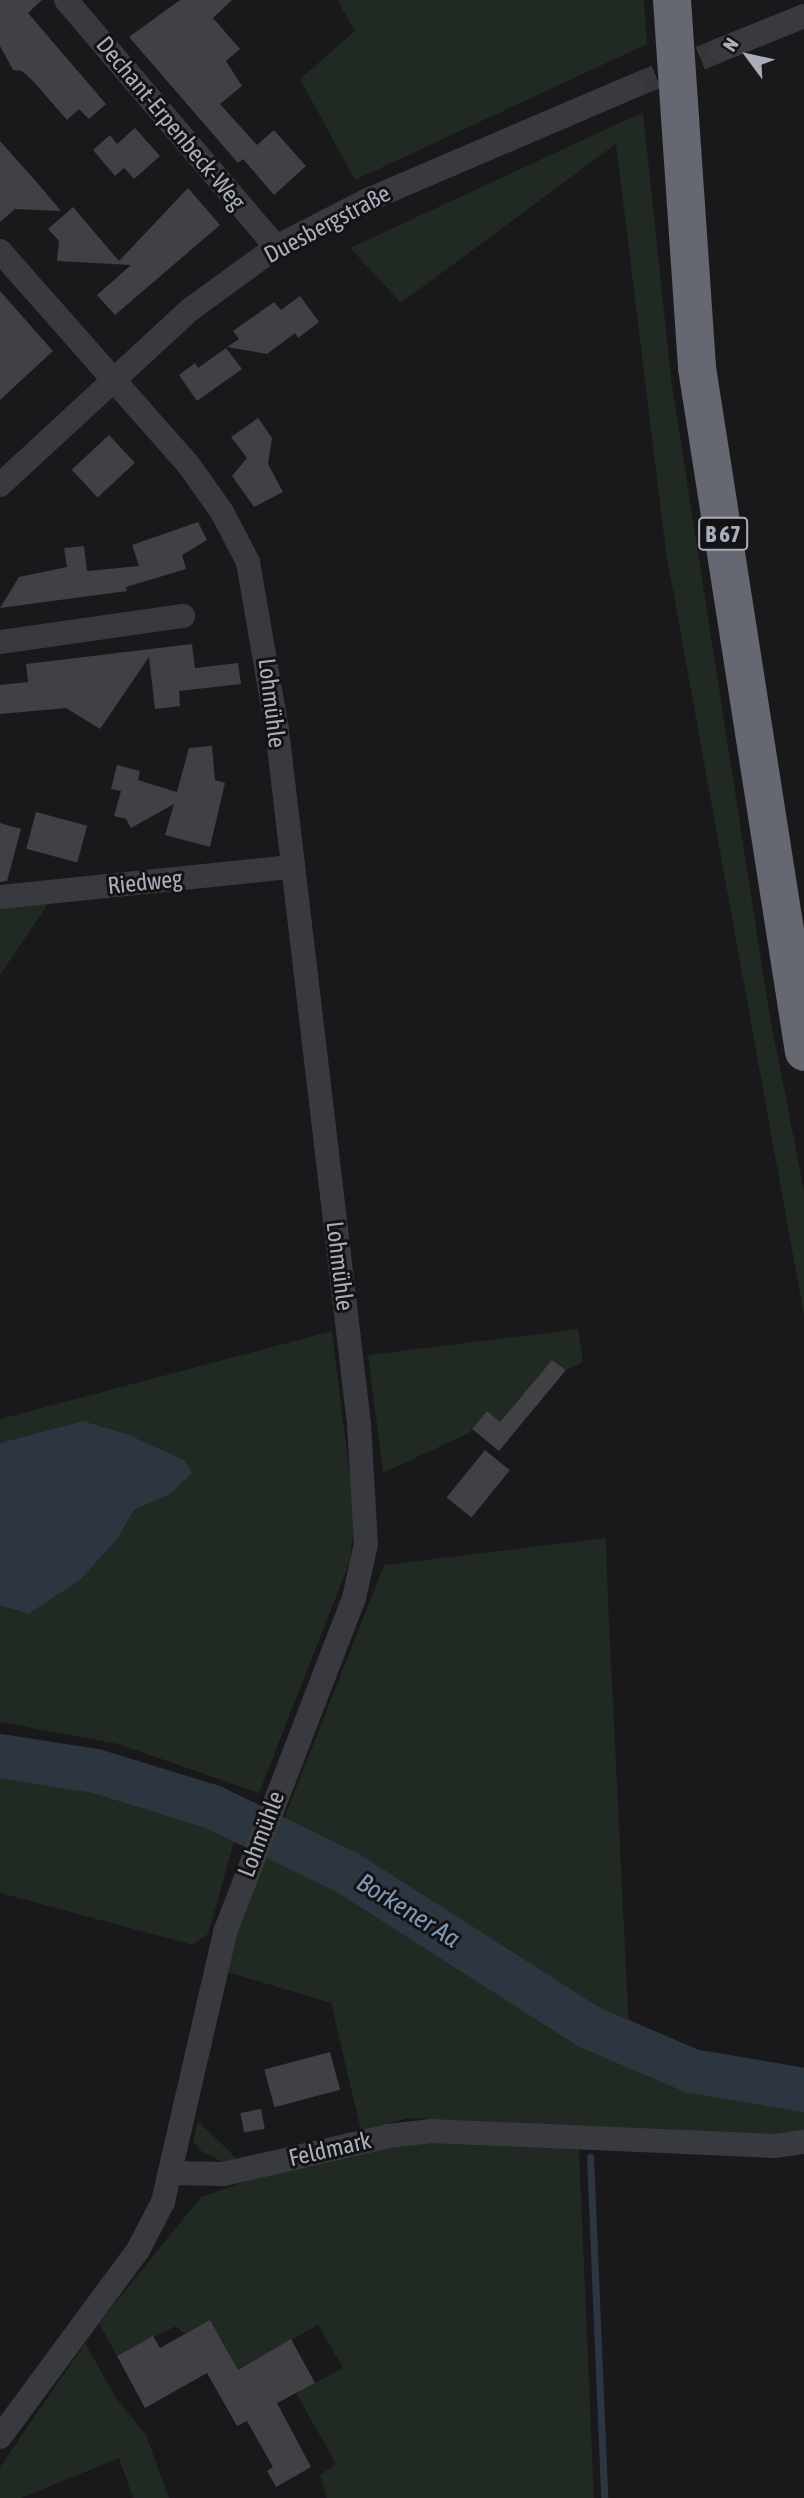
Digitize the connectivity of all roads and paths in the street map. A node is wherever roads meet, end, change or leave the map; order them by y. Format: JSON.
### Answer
{"nodes":[{"id":1,"x":66,"y":0,"type":"edge"},
{"id":2,"x":676,"y":3,"type":"edge"},
{"id":3,"x":804,"y":16,"type":"edge"},
{"id":4,"x":720,"y":50,"type":"tunnel mouth"},
{"id":5,"x":634,"y":86,"type":"tunnel mouth"},
{"id":6,"x":276,"y":247,"type":"junction"},
{"id":7,"x":0,"y":251,"type":"edge"},
{"id":8,"x":114,"y":379,"type":"junction"},
{"id":9,"x":0,"y":485,"type":"edge"},
{"id":10,"x":183,"y":616,"type":"dead end"},
{"id":11,"x":0,"y":642,"type":"edge"},
{"id":12,"x":290,"y":867,"type":"junction"},
{"id":13,"x":0,"y":897,"type":"edge"},
{"id":14,"x":804,"y":907,"type":"edge"},
{"id":15,"x":804,"y":1052,"type":"edge"},
{"id":16,"x":804,"y":2141,"type":"edge"},
{"id":17,"x":173,"y":2173,"type":"junction"},
{"id":18,"x":0,"y":2437,"type":"edge"}],
"edges":[{"from":1,"to":6,"type":"street","name":"Dechant-Erpenbeck-Weg"},
{"from":2,"to":14,"type":"highway","number":"B 67"},
{"from":2,"to":15,"type":"highway","number":"B 67"},
{"from":3,"to":4,"type":"street"},
{"from":5,"to":6,"type":"street","name":"Duesbergstraße"},
{"from":6,"to":8,"type":"street","name":"Duesbergstraße"},
{"from":7,"to":8,"type":"street","name":"Lohmühle"},
{"from":8,"to":9,"type":"street","name":"Duesbergstraße"},
{"from":8,"to":12,"type":"street","name":"Lohmühle"},
{"from":10,"to":11,"type":"street"},
{"from":12,"to":13,"type":"street","name":"Riedweg"},
{"from":12,"to":17,"type":"street","name":"Lohmühle"},
{"from":16,"to":17,"type":"street","name":"Feldmark"},
{"from":17,"to":18,"type":"street"}]}
